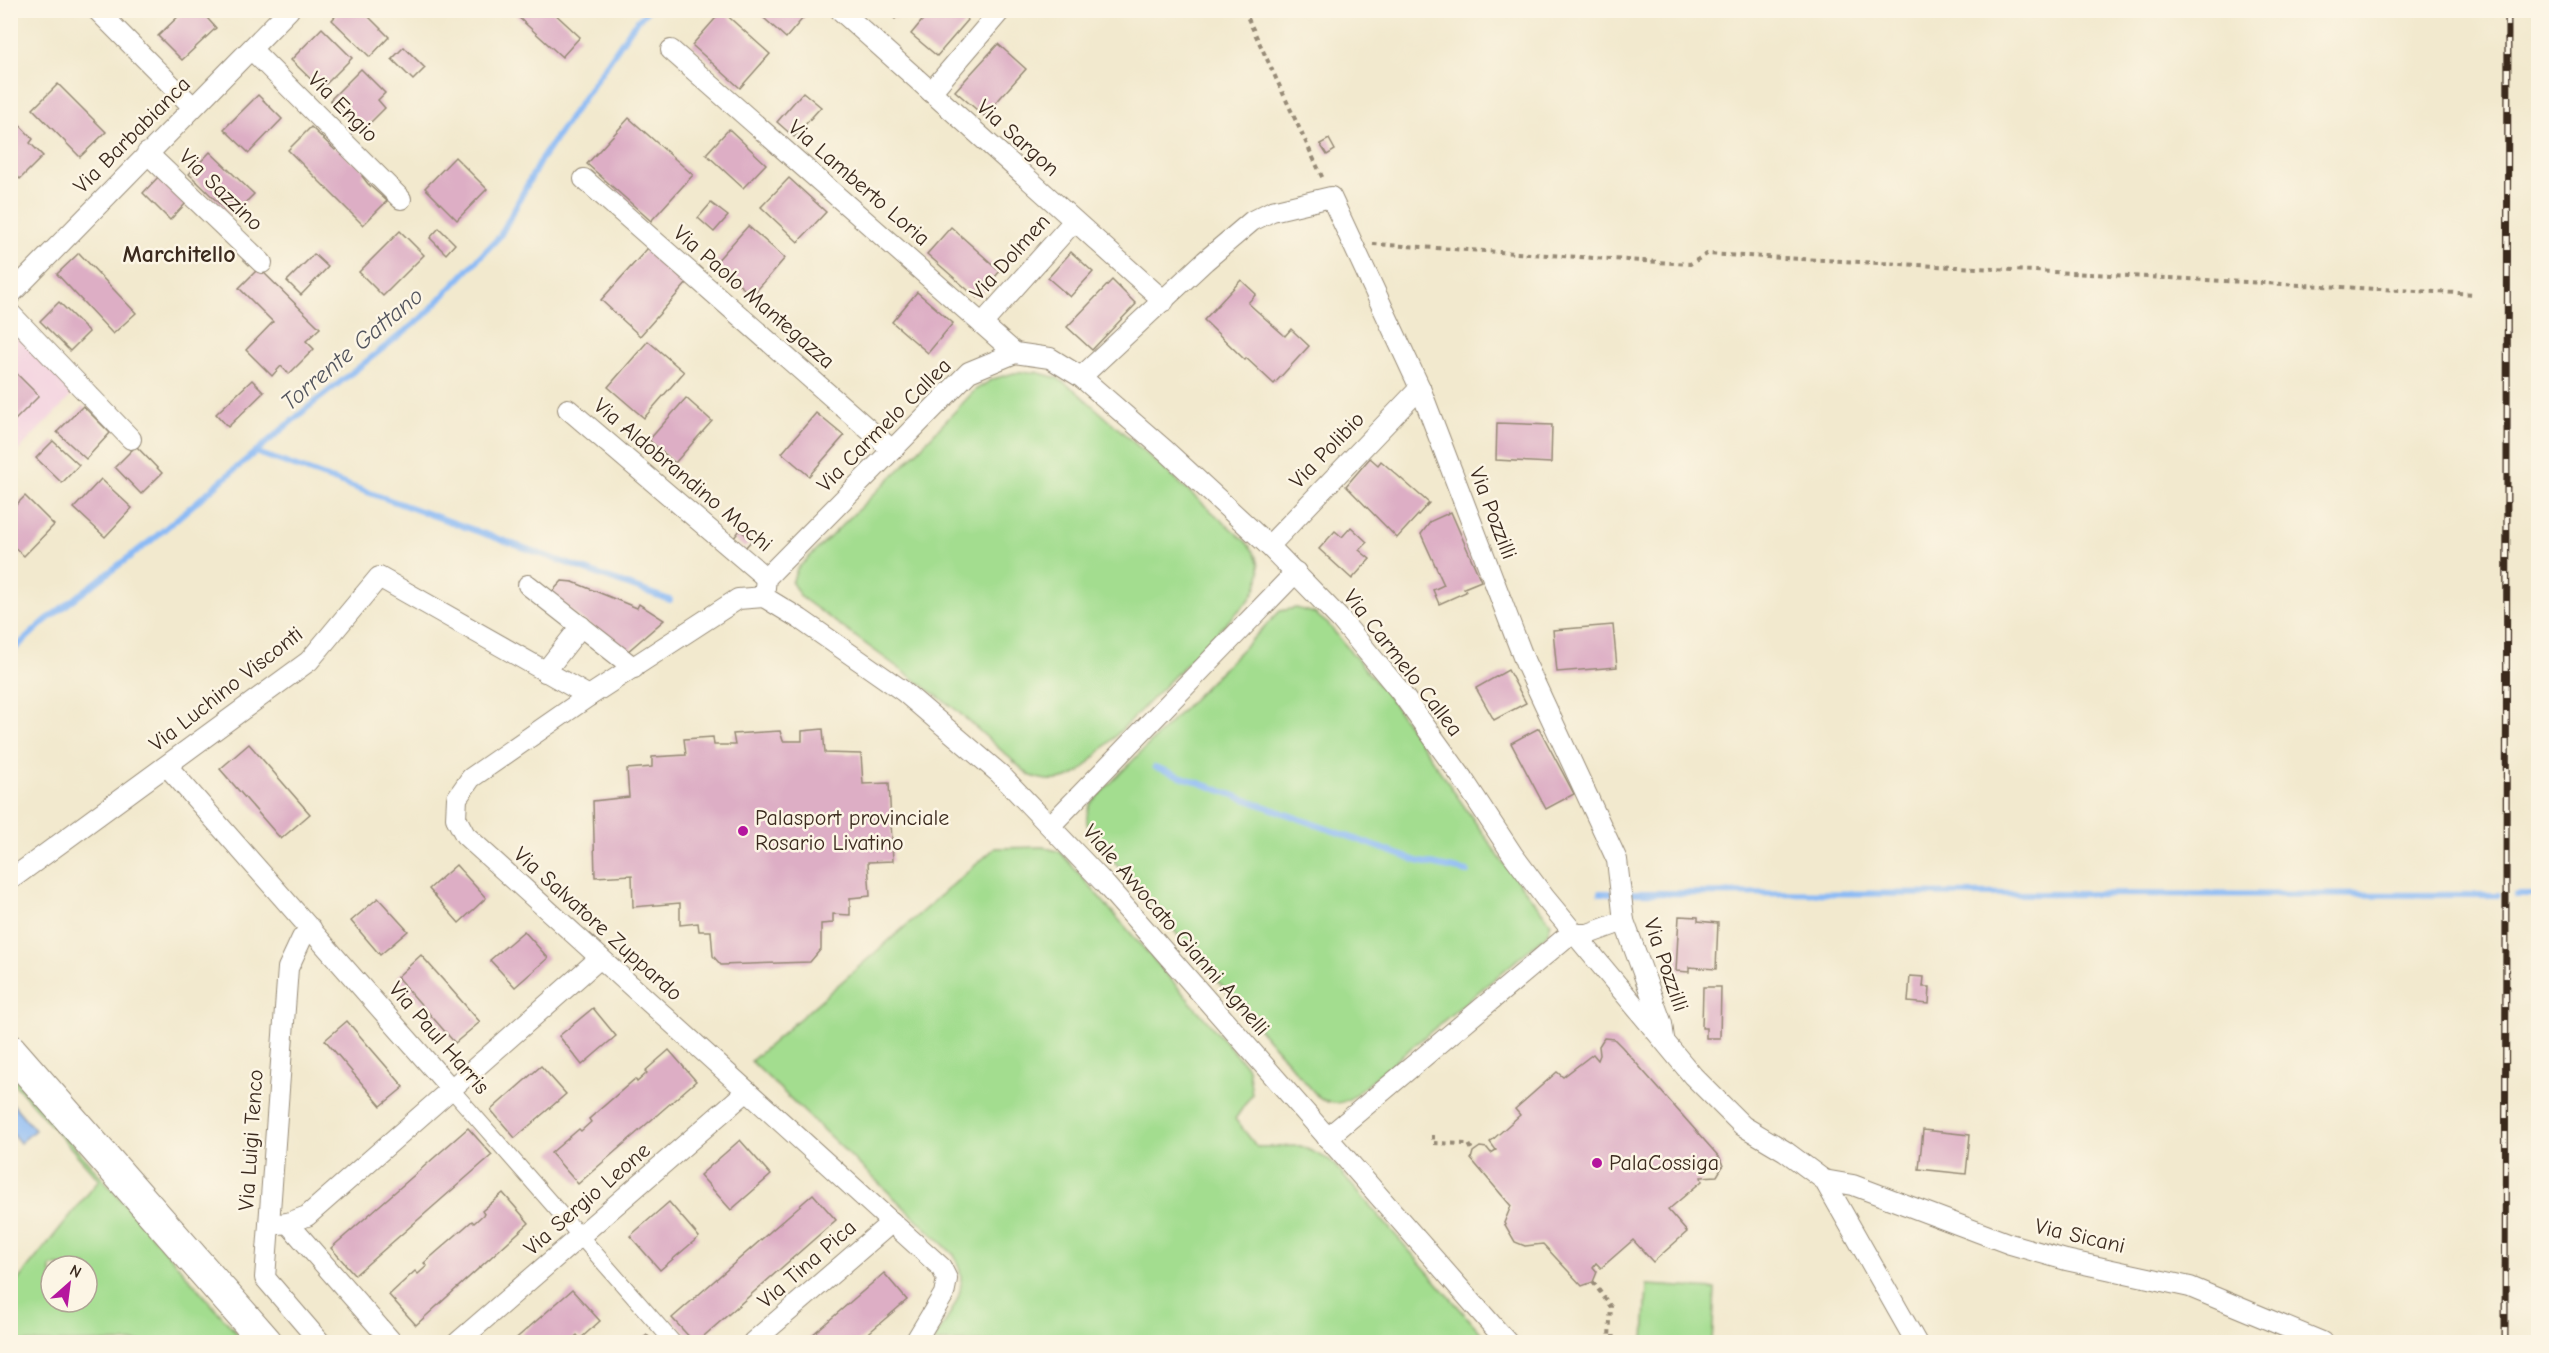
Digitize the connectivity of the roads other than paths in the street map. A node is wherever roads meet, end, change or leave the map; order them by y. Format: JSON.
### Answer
{"nodes":[{"id":1,"x":97,"y":10,"type":"edge"},
{"id":2,"x":289,"y":10,"type":"edge"},
{"id":3,"x":840,"y":10,"type":"edge"},
{"id":4,"x":1001,"y":10,"type":"edge"},
{"id":5,"x":252,"y":50,"type":"junction"},
{"id":6,"x":671,"y":50,"type":"dead end"},
{"id":7,"x":931,"y":92,"type":"junction"},
{"id":8,"x":194,"y":107,"type":"junction"},
{"id":9,"x":147,"y":153,"type":"junction"},
{"id":10,"x":584,"y":179,"type":"dead end"},
{"id":11,"x":401,"y":199,"type":"dead end"},
{"id":12,"x":1074,"y":221,"type":"junction"},
{"id":13,"x":262,"y":262,"type":"dead end"},
{"id":14,"x":10,"y":295,"type":"edge"},
{"id":15,"x":1164,"y":301,"type":"junction"},
{"id":16,"x":10,"y":313,"type":"edge"},
{"id":17,"x":982,"y":324,"type":"junction"},
{"id":18,"x":1015,"y":353,"type":"junction"},
{"id":19,"x":1081,"y":377,"type":"junction"},
{"id":20,"x":1420,"y":388,"type":"junction"},
{"id":21,"x":568,"y":409,"type":"dead end"},
{"id":22,"x":131,"y":439,"type":"dead end"},
{"id":23,"x":892,"y":450,"type":"junction"},
{"id":24,"x":1269,"y":546,"type":"junction"},
{"id":25,"x":1296,"y":572,"type":"junction"},
{"id":26,"x":528,"y":585,"type":"dead end"},
{"id":27,"x":765,"y":587,"type":"junction"},
{"id":28,"x":581,"y":626,"type":"junction"},
{"id":29,"x":634,"y":668,"type":"junction"},
{"id":30,"x":545,"y":672,"type":"junction"},
{"id":31,"x":589,"y":696,"type":"junction"},
{"id":32,"x":167,"y":766,"type":"junction"},
{"id":33,"x":1051,"y":825,"type":"junction"},
{"id":34,"x":10,"y":880,"type":"edge"},
{"id":35,"x":1623,"y":921,"type":"junction"},
{"id":36,"x":311,"y":928,"type":"junction"},
{"id":37,"x":1575,"y":934,"type":"junction"},
{"id":38,"x":600,"y":958,"type":"junction"},
{"id":39,"x":1665,"y":1043,"type":"junction"},
{"id":40,"x":10,"y":1050,"type":"edge"},
{"id":41,"x":452,"y":1090,"type":"junction"},
{"id":42,"x":747,"y":1091,"type":"junction"},
{"id":43,"x":1327,"y":1138,"type":"junction"},
{"id":44,"x":1824,"y":1180,"type":"junction"},
{"id":45,"x":892,"y":1222,"type":"junction"},
{"id":46,"x":279,"y":1224,"type":"junction"},
{"id":47,"x":580,"y":1236,"type":"junction"},
{"id":48,"x":266,"y":1342,"type":"edge"},
{"id":49,"x":320,"y":1342,"type":"edge"},
{"id":50,"x":392,"y":1342,"type":"edge"},
{"id":51,"x":458,"y":1342,"type":"edge"},
{"id":52,"x":673,"y":1342,"type":"edge"},
{"id":53,"x":753,"y":1342,"type":"edge"},
{"id":54,"x":915,"y":1342,"type":"edge"},
{"id":55,"x":1507,"y":1342,"type":"edge"},
{"id":56,"x":1916,"y":1342,"type":"edge"},
{"id":57,"x":2322,"y":1342,"type":"edge"}],
"edges":[{"from":1,"to":8,"type":"street"},
{"from":2,"to":5,"type":"street","name":"Via Barbabianca"},
{"from":3,"to":7,"type":"street","name":"Via Sargon"},
{"from":4,"to":7,"type":"street"},
{"from":5,"to":8,"type":"street","name":"Via Barbabianca"},
{"from":5,"to":11,"type":"street","name":"Via Engio"},
{"from":6,"to":17,"type":"street","name":"Via Lamberto Loria"},
{"from":7,"to":12,"type":"street","name":"Via Sargon"},
{"from":8,"to":9,"type":"street","name":"Via Barbabianca"},
{"from":9,"to":13,"type":"street","name":"Via Sazzino"},
{"from":9,"to":14,"type":"street","name":"Via Barbabianca"},
{"from":10,"to":23,"type":"street","name":"Via Paolo Mantegazza"},
{"from":12,"to":15,"type":"street","name":"Via Sargon"},
{"from":12,"to":17,"type":"street","name":"Via Dolmen"},
{"from":15,"to":19,"type":"street"},
{"from":15,"to":20,"type":"street","name":"Via Pozzilli"},
{"from":16,"to":22,"type":"street"},
{"from":17,"to":18,"type":"street","name":"Via Lamberto Loria"},
{"from":18,"to":19,"type":"street","name":"Via Carmelo Callea"},
{"from":18,"to":23,"type":"street","name":"Via Carmelo Callea"},
{"from":19,"to":24,"type":"street","name":"Via Carmelo Callea"},
{"from":20,"to":24,"type":"street","name":"Via Polibio"},
{"from":20,"to":35,"type":"street","name":"Via Pozzilli"},
{"from":21,"to":27,"type":"street","name":"Via Aldobrandino Mochi"},
{"from":23,"to":27,"type":"street","name":"Via Carmelo Callea"},
{"from":24,"to":25,"type":"street","name":"Via Carmelo Callea"},
{"from":25,"to":33,"type":"street"},
{"from":25,"to":37,"type":"street","name":"Via Carmelo Callea"},
{"from":26,"to":28,"type":"street"},
{"from":27,"to":29,"type":"street","name":"Via Salvatore Zuppardo"},
{"from":27,"to":33,"type":"street","name":"Viale Avvocato Gianni Agnelli"},
{"from":28,"to":29,"type":"street"},
{"from":28,"to":30,"type":"street"},
{"from":29,"to":31,"type":"street","name":"Via Salvatore Zuppardo"},
{"from":30,"to":31,"type":"street","name":"Via Luchino Visconti"},
{"from":30,"to":32,"type":"street","name":"Via Luchino Visconti"},
{"from":31,"to":38,"type":"street","name":"Via Salvatore Zuppardo"},
{"from":32,"to":34,"type":"street","name":"Via Luchino Visconti"},
{"from":32,"to":36,"type":"street","name":"Via Paul Harris"},
{"from":33,"to":43,"type":"street","name":"Viale Avvocato Gianni Agnelli"},
{"from":35,"to":37,"type":"street"},
{"from":35,"to":39,"type":"street","name":"Via Pozzilli"},
{"from":36,"to":41,"type":"street","name":"Via Paul Harris"},
{"from":36,"to":46,"type":"street","name":"Via Luigi Tenco"},
{"from":37,"to":39,"type":"street","name":"Via Carmelo Callea"},
{"from":37,"to":43,"type":"street"},
{"from":38,"to":41,"type":"street"},
{"from":38,"to":42,"type":"street","name":"Via Salvatore Zuppardo"},
{"from":39,"to":44,"type":"street","name":"Via Carmelo Callea"},
{"from":40,"to":48,"type":"main road"},
{"from":41,"to":46,"type":"street"},
{"from":41,"to":47,"type":"street","name":"Via Paul Harris"},
{"from":42,"to":45,"type":"street","name":"Via Salvatore Zuppardo"},
{"from":42,"to":47,"type":"street","name":"Via Sergio Leone"},
{"from":43,"to":55,"type":"street","name":"Viale Avvocato Gianni Agnelli"},
{"from":44,"to":56,"type":"street","name":"Via Carmelo Callea"},
{"from":44,"to":57,"type":"street","name":"Via Sicani"},
{"from":45,"to":53,"type":"street","name":"Via Tina Pica"},
{"from":45,"to":54,"type":"street","name":"Via Salvatore Zuppardo"},
{"from":46,"to":49,"type":"street","name":"Via Luigi Tenco"},
{"from":46,"to":50,"type":"street"},
{"from":47,"to":51,"type":"street","name":"Via Sergio Leone"},
{"from":47,"to":52,"type":"street","name":"Via Paul Harris"}]}
